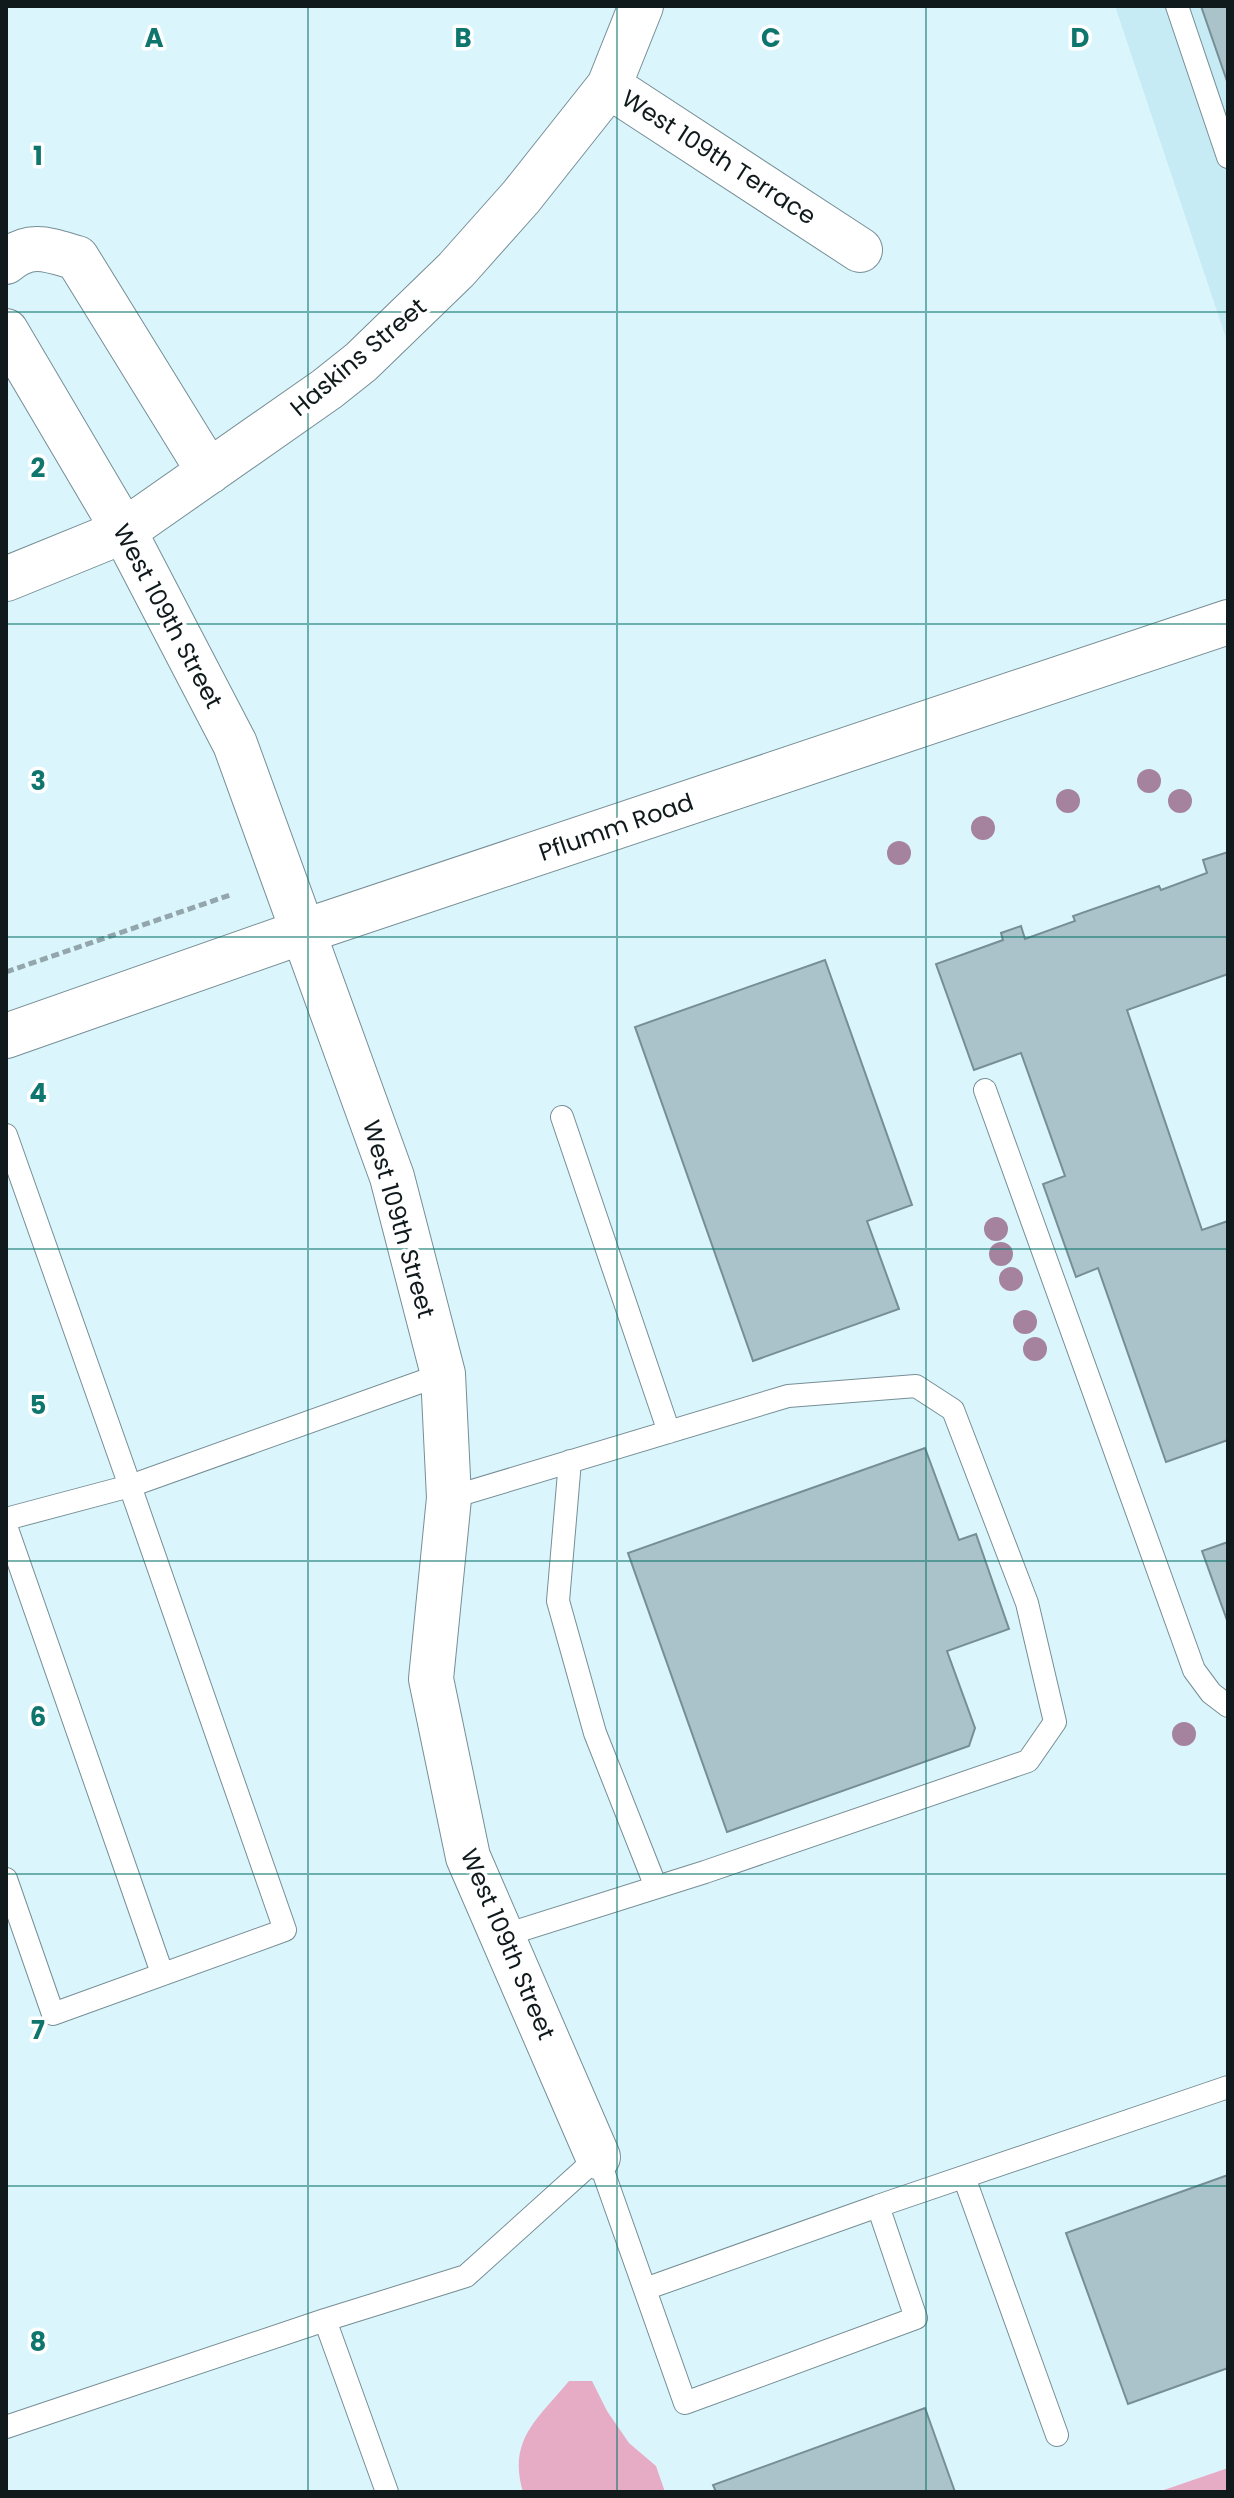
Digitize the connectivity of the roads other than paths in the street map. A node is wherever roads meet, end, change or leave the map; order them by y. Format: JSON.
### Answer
{"nodes":[{"id":1,"x":641,"y":6,"type":"edge"},
{"id":2,"x":1177,"y":6,"type":"edge"},
{"id":3,"x":609,"y":86,"type":"junction"},
{"id":4,"x":1228,"y":157,"type":"edge"},
{"id":5,"x":860,"y":250,"type":"dead end"},
{"id":6,"x":6,"y":262,"type":"edge"},
{"id":7,"x":6,"y":331,"type":"edge"},
{"id":8,"x":209,"y":472,"type":"junction"},
{"id":9,"x":124,"y":531,"type":"junction"},
{"id":10,"x":6,"y":579,"type":"edge"},
{"id":11,"x":1228,"y":622,"type":"edge"},
{"id":12,"x":302,"y":932,"type":"junction"},
{"id":13,"x":6,"y":1036,"type":"edge"},
{"id":14,"x":985,"y":1090,"type":"dead end"},
{"id":15,"x":562,"y":1117,"type":"dead end"},
{"id":16,"x":6,"y":1135,"type":"edge"},
{"id":17,"x":443,"y":1374,"type":"junction"},
{"id":18,"x":669,"y":1432,"type":"junction"},
{"id":19,"x":570,"y":1461,"type":"junction"},
{"id":20,"x":130,"y":1486,"type":"junction"},
{"id":21,"x":449,"y":1498,"type":"junction"},
{"id":22,"x":6,"y":1519,"type":"edge"},
{"id":23,"x":6,"y":1526,"type":"edge"},
{"id":24,"x":1228,"y":1706,"type":"edge"},
{"id":25,"x":6,"y":1879,"type":"edge"},
{"id":26,"x":656,"y":1887,"type":"junction"},
{"id":27,"x":502,"y":1936,"type":"junction"},
{"id":28,"x":162,"y":1973,"type":"junction"},
{"id":29,"x":1228,"y":2087,"type":"edge"},
{"id":30,"x":598,"y":2157,"type":"junction"},
{"id":31,"x":964,"y":2177,"type":"junction"},
{"id":32,"x":878,"y":2206,"type":"junction"},
{"id":33,"x":645,"y":2289,"type":"junction"},
{"id":34,"x":325,"y":2320,"type":"junction"},
{"id":35,"x":6,"y":2427,"type":"edge"},
{"id":36,"x":1057,"y":2435,"type":"dead end"},
{"id":37,"x":387,"y":2492,"type":"edge"}],
"edges":[{"from":1,"to":3,"type":"street","name":"West 109th Terrace"},
{"from":2,"to":4,"type":"lane"},
{"from":3,"to":5,"type":"street","name":"West 109th Terrace"},
{"from":3,"to":8,"type":"street","name":"Haskins Street"},
{"from":6,"to":8,"type":"street"},
{"from":7,"to":9,"type":"street","name":"West 109th Street"},
{"from":8,"to":9,"type":"street","name":"Haskins Street"},
{"from":9,"to":10,"type":"street","name":"Haskins Street"},
{"from":9,"to":12,"type":"street","name":"West 109th Street"},
{"from":11,"to":12,"type":"street","name":"Pflumm Road"},
{"from":12,"to":13,"type":"street","name":"Pflumm Road"},
{"from":12,"to":17,"type":"street","name":"West 109th Street"},
{"from":14,"to":24,"type":"lane"},
{"from":15,"to":18,"type":"lane"},
{"from":16,"to":20,"type":"lane"},
{"from":17,"to":20,"type":"lane"},
{"from":17,"to":21,"type":"street","name":"West 109th Street"},
{"from":18,"to":19,"type":"lane"},
{"from":18,"to":26,"type":"lane"},
{"from":19,"to":21,"type":"lane"},
{"from":19,"to":26,"type":"lane"},
{"from":20,"to":22,"type":"lane"},
{"from":20,"to":28,"type":"lane"},
{"from":21,"to":27,"type":"street","name":"West 109th Street"},
{"from":23,"to":28,"type":"lane"},
{"from":25,"to":28,"type":"lane"},
{"from":26,"to":27,"type":"lane"},
{"from":27,"to":30,"type":"street","name":"West 109th Street"},
{"from":29,"to":31,"type":"lane"},
{"from":30,"to":33,"type":"lane"},
{"from":30,"to":34,"type":"lane"},
{"from":31,"to":32,"type":"lane"},
{"from":31,"to":36,"type":"lane"},
{"from":32,"to":33,"type":"lane"},
{"from":32,"to":33,"type":"lane"},
{"from":34,"to":35,"type":"lane"},
{"from":34,"to":37,"type":"lane"}]}
